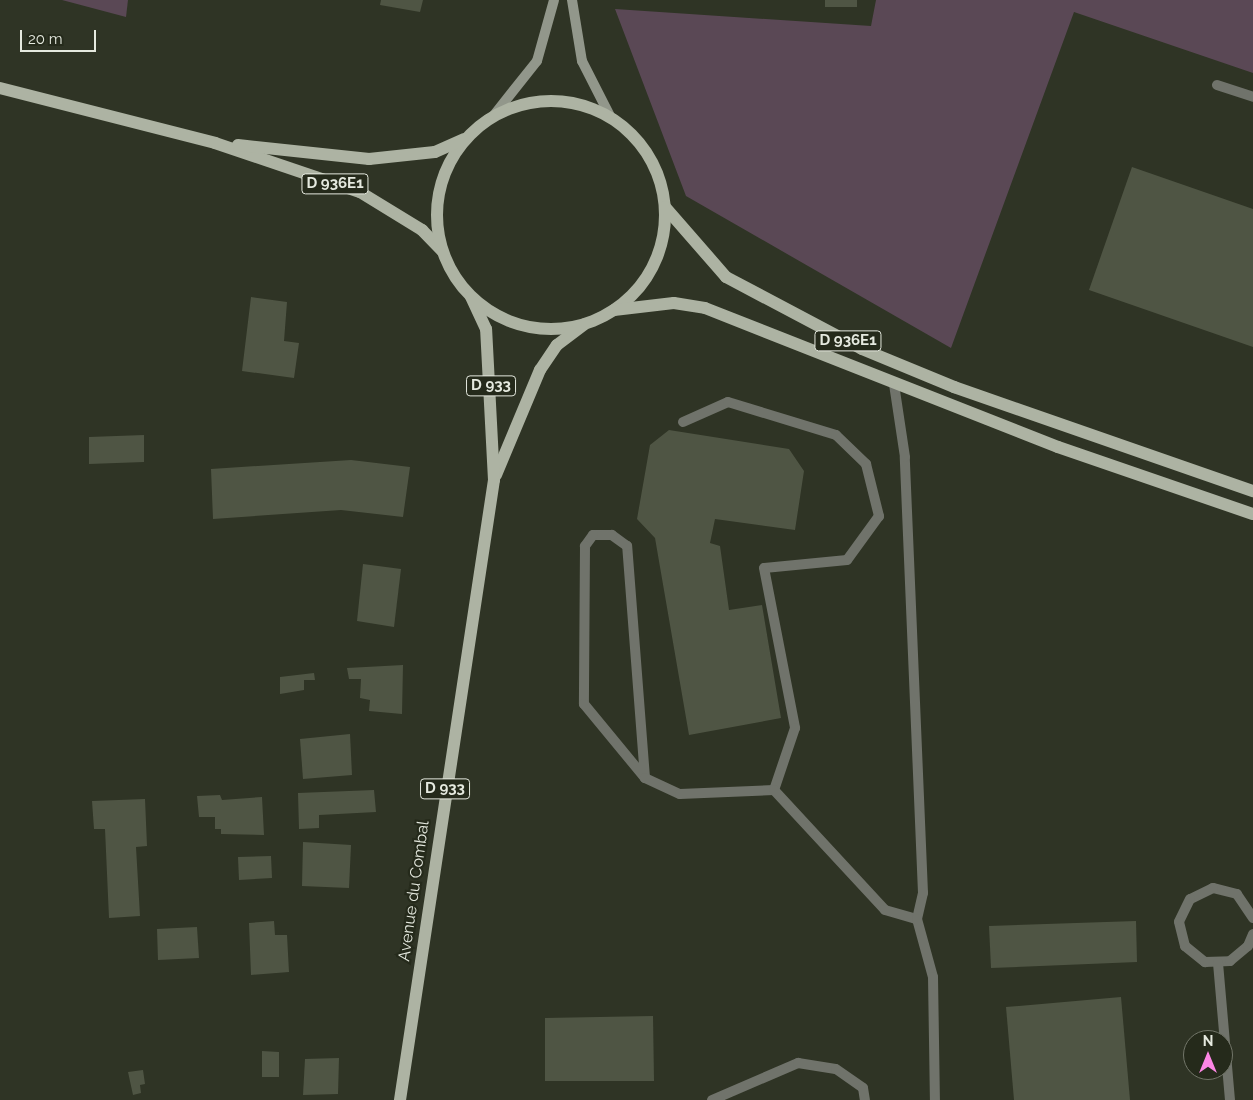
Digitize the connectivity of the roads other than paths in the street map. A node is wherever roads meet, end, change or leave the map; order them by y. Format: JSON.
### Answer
{"nodes":[{"id":1,"x":554,"y":0,"type":"edge"},
{"id":2,"x":572,"y":0,"type":"edge"},
{"id":3,"x":1217,"y":85,"type":"dead end"},
{"id":4,"x":0,"y":88,"type":"edge"},
{"id":5,"x":1253,"y":97,"type":"edge"},
{"id":6,"x":494,"y":115,"type":"junction"},
{"id":7,"x":610,"y":116,"type":"junction"},
{"id":8,"x":464,"y":139,"type":"junction"},
{"id":9,"x":215,"y":143,"type":"junction"},
{"id":10,"x":665,"y":207,"type":"junction"},
{"id":11,"x":442,"y":251,"type":"junction"},
{"id":12,"x":471,"y":296,"type":"junction"},
{"id":13,"x":613,"y":310,"type":"junction"},
{"id":14,"x":587,"y":323,"type":"junction"},
{"id":15,"x":894,"y":384,"type":"junction"},
{"id":16,"x":683,"y":422,"type":"dead end"},
{"id":17,"x":494,"y":480,"type":"junction"},
{"id":18,"x":1253,"y":491,"type":"edge"},
{"id":19,"x":1253,"y":514,"type":"edge"},
{"id":20,"x":645,"y":778,"type":"junction"},
{"id":21,"x":774,"y":790,"type":"junction"},
{"id":22,"x":1253,"y":918,"type":"edge"},
{"id":23,"x":917,"y":920,"type":"junction"},
{"id":24,"x":1253,"y":934,"type":"edge"},
{"id":25,"x":1218,"y":963,"type":"junction"},
{"id":26,"x":400,"y":1100,"type":"edge"},
{"id":27,"x":712,"y":1100,"type":"edge"},
{"id":28,"x":865,"y":1100,"type":"edge"},
{"id":29,"x":935,"y":1100,"type":"edge"},
{"id":30,"x":1230,"y":1100,"type":"edge"}],
"edges":[{"from":1,"to":6,"type":"main road"},
{"from":2,"to":7,"type":"main road"},
{"from":3,"to":5,"type":"street"},
{"from":4,"to":9,"type":"main road","number":"D 936E1"},
{"from":6,"to":7,"type":"main road"},
{"from":6,"to":8,"type":"main road"},
{"from":7,"to":10,"type":"main road"},
{"from":8,"to":9,"type":"main road","number":"D 936E1"},
{"from":8,"to":11,"type":"main road"},
{"from":9,"to":11,"type":"main road","number":"D 936E1"},
{"from":10,"to":13,"type":"main road"},
{"from":10,"to":18,"type":"main road","number":"D 936E1"},
{"from":11,"to":12,"type":"main road"},
{"from":12,"to":14,"type":"main road"},
{"from":12,"to":17,"type":"main road","number":"D 933"},
{"from":13,"to":14,"type":"main road"},
{"from":13,"to":15,"type":"main road","number":"D 936E1"},
{"from":14,"to":17,"type":"main road","number":"D 933"},
{"from":15,"to":19,"type":"main road","number":"D 936E1"},
{"from":15,"to":23,"type":"street"},
{"from":16,"to":21,"type":"street"},
{"from":17,"to":26,"type":"main road","name":"Avenue du Combal","number":"D 933"},
{"from":20,"to":20,"type":"street"},
{"from":20,"to":21,"type":"street"},
{"from":21,"to":23,"type":"street"},
{"from":22,"to":25,"type":"street"},
{"from":23,"to":29,"type":"street"},
{"from":24,"to":25,"type":"street"},
{"from":25,"to":30,"type":"street"},
{"from":27,"to":28,"type":"street"}]}
